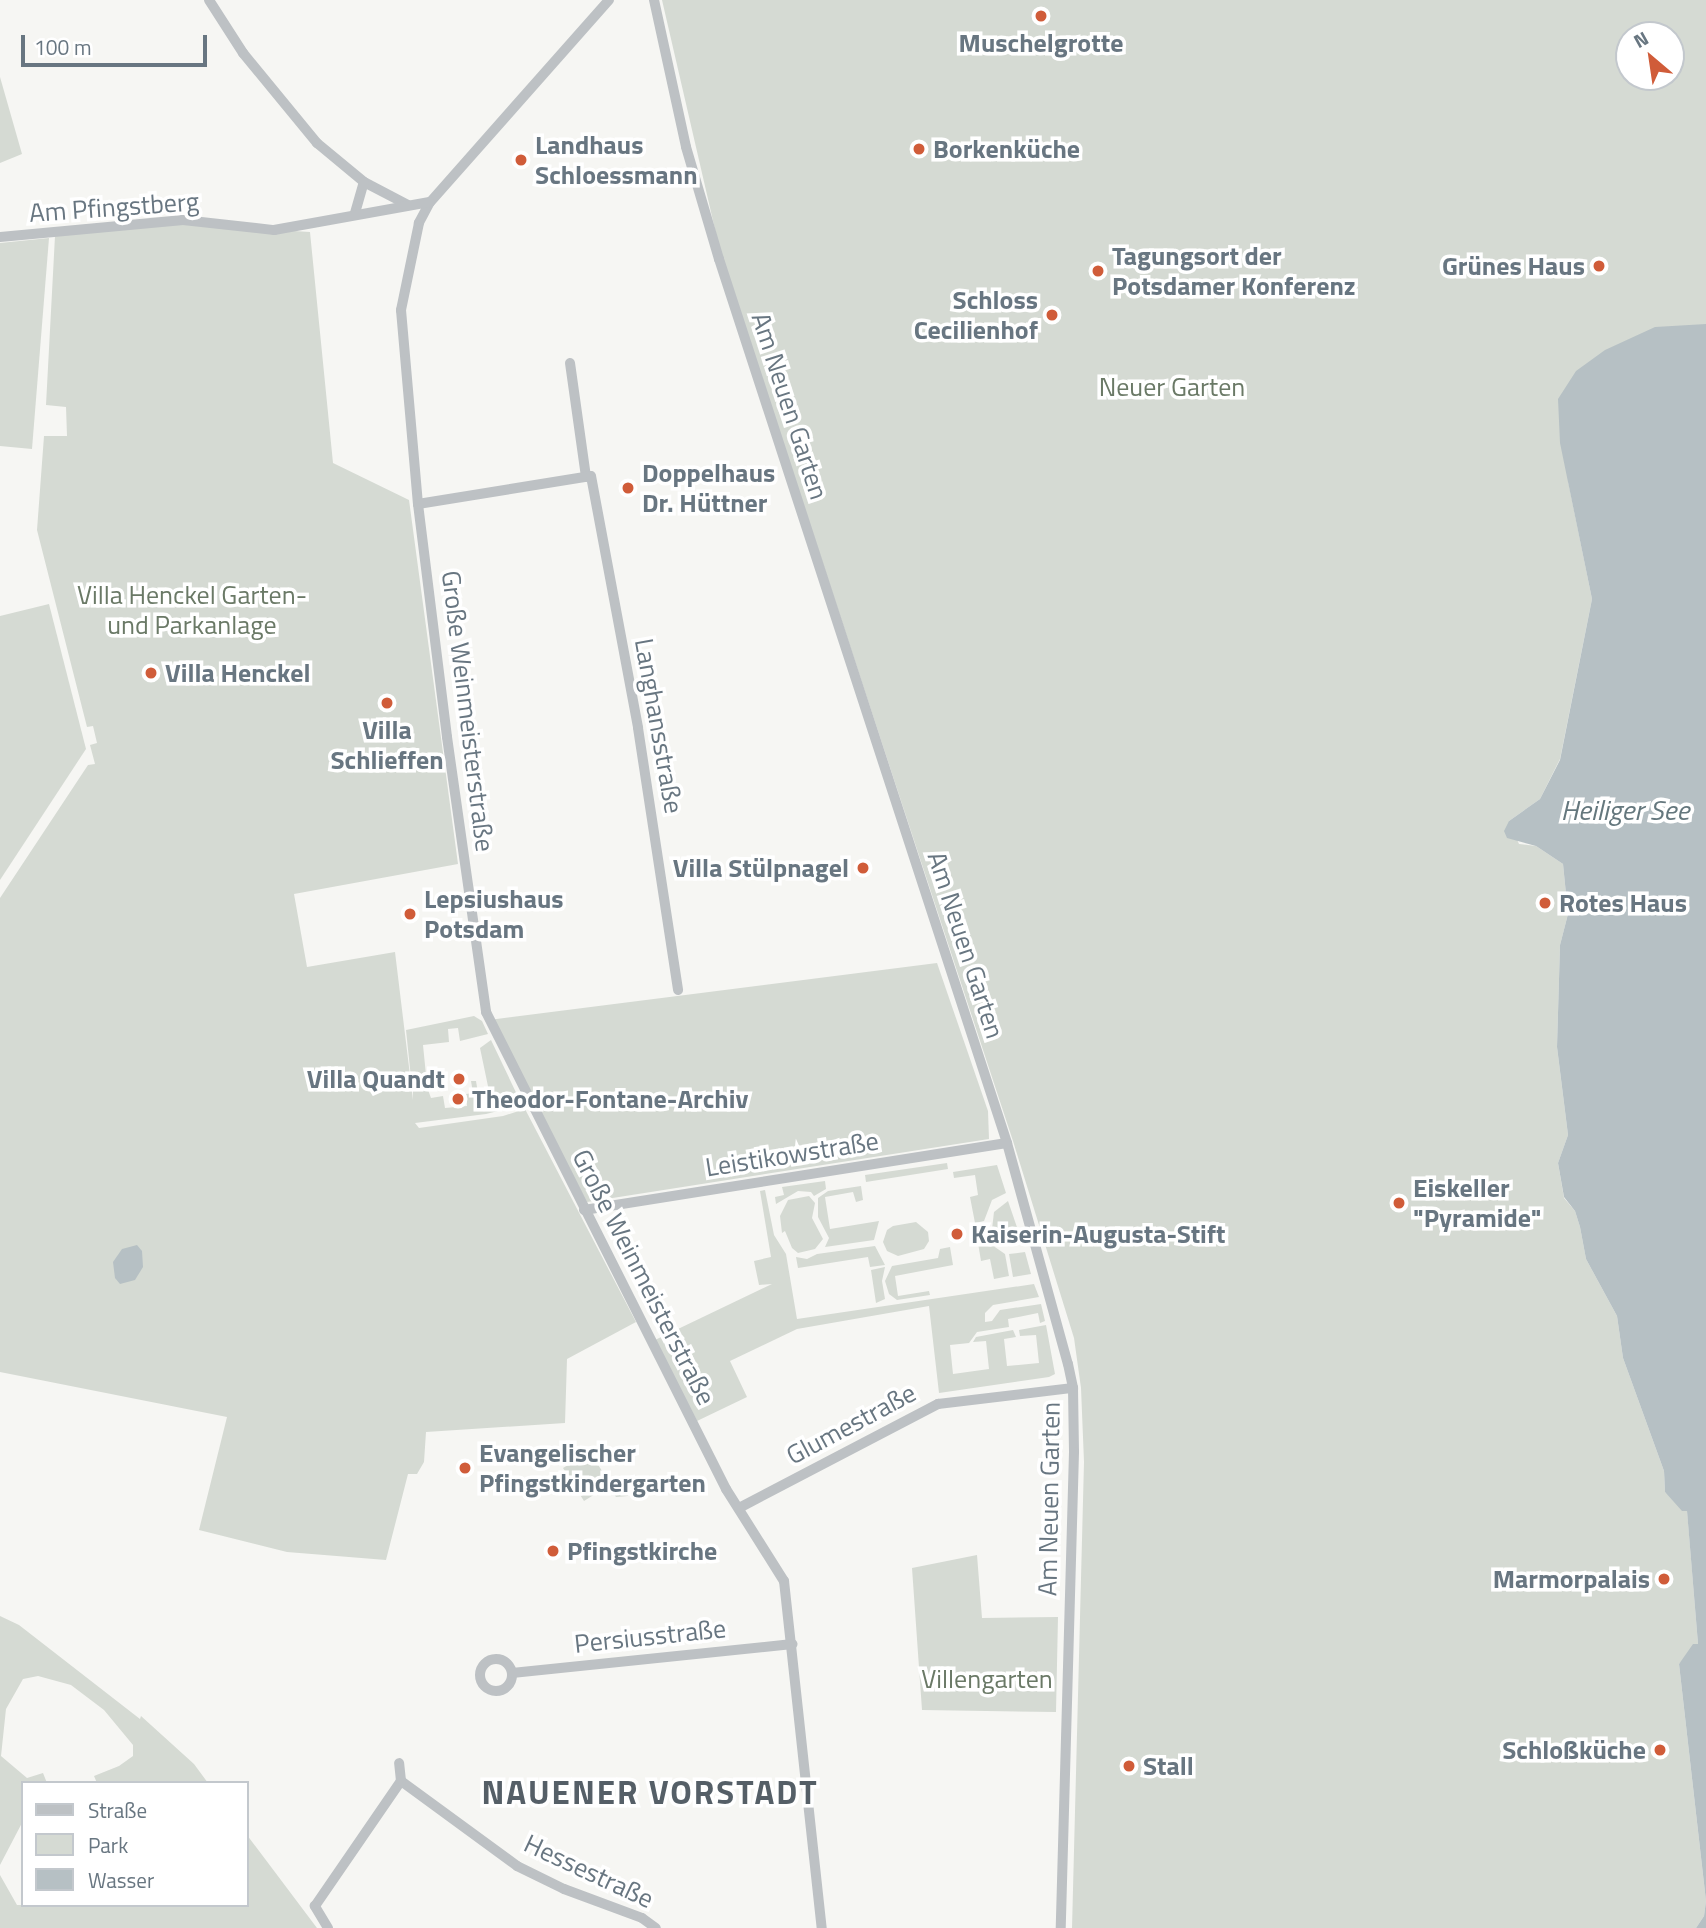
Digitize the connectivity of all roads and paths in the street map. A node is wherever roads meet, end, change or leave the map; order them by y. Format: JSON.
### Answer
{"nodes":[{"id":1,"x":209,"y":0,"type":"edge"},
{"id":2,"x":609,"y":0,"type":"edge"},
{"id":3,"x":654,"y":0,"type":"edge"},
{"id":4,"x":364,"y":182,"type":"junction"},
{"id":5,"x":430,"y":202,"type":"junction"},
{"id":6,"x":408,"y":205,"type":"junction"},
{"id":7,"x":355,"y":214,"type":"junction"},
{"id":8,"x":0,"y":237,"type":"edge"},
{"id":9,"x":570,"y":363,"type":"dead end"},
{"id":10,"x":586,"y":477,"type":"junction"},
{"id":11,"x":418,"y":504,"type":"junction"},
{"id":12,"x":678,"y":990,"type":"dead end"},
{"id":13,"x":1007,"y":1143,"type":"junction"},
{"id":14,"x":584,"y":1210,"type":"junction"},
{"id":15,"x":1073,"y":1388,"type":"junction"},
{"id":16,"x":739,"y":1508,"type":"junction"},
{"id":17,"x":793,"y":1644,"type":"junction"},
{"id":18,"x":512,"y":1673,"type":"dead end"},
{"id":19,"x":399,"y":1763,"type":"dead end"},
{"id":20,"x":401,"y":1782,"type":"junction"},
{"id":21,"x":328,"y":1928,"type":"edge"},
{"id":22,"x":656,"y":1928,"type":"edge"},
{"id":23,"x":822,"y":1928,"type":"edge"},
{"id":24,"x":1061,"y":1928,"type":"edge"}],
"edges":[{"from":1,"to":4,"type":"street"},
{"from":2,"to":5,"type":"street","name":"Große Weinmeisterstraße"},
{"from":3,"to":13,"type":"street","name":"Am Neuen Garten"},
{"from":4,"to":6,"type":"street"},
{"from":4,"to":7,"type":"street"},
{"from":5,"to":6,"type":"street","name":"Am Pfingstberg"},
{"from":5,"to":11,"type":"street","name":"Große Weinmeisterstraße"},
{"from":6,"to":7,"type":"street","name":"Am Pfingstberg"},
{"from":7,"to":8,"type":"street","name":"Am Pfingstberg"},
{"from":9,"to":10,"type":"street","name":"Langhansstraße"},
{"from":10,"to":11,"type":"street"},
{"from":10,"to":12,"type":"street","name":"Langhansstraße"},
{"from":11,"to":14,"type":"street","name":"Große Weinmeisterstraße"},
{"from":13,"to":14,"type":"street","name":"Leistikowstraße"},
{"from":13,"to":15,"type":"street","name":"Am Neuen Garten"},
{"from":14,"to":16,"type":"street","name":"Große Weinmeisterstraße"},
{"from":15,"to":16,"type":"street","name":"Glumestraße"},
{"from":15,"to":24,"type":"street","name":"Am Neuen Garten"},
{"from":16,"to":17,"type":"street","name":"Große Weinmeisterstraße"},
{"from":17,"to":18,"type":"street","name":"Persiusstraße"},
{"from":17,"to":23,"type":"street","name":"Große Weinmeisterstraße"},
{"from":19,"to":20,"type":"street"},
{"from":20,"to":21,"type":"street"},
{"from":20,"to":22,"type":"street","name":"Hessestraße"}]}
